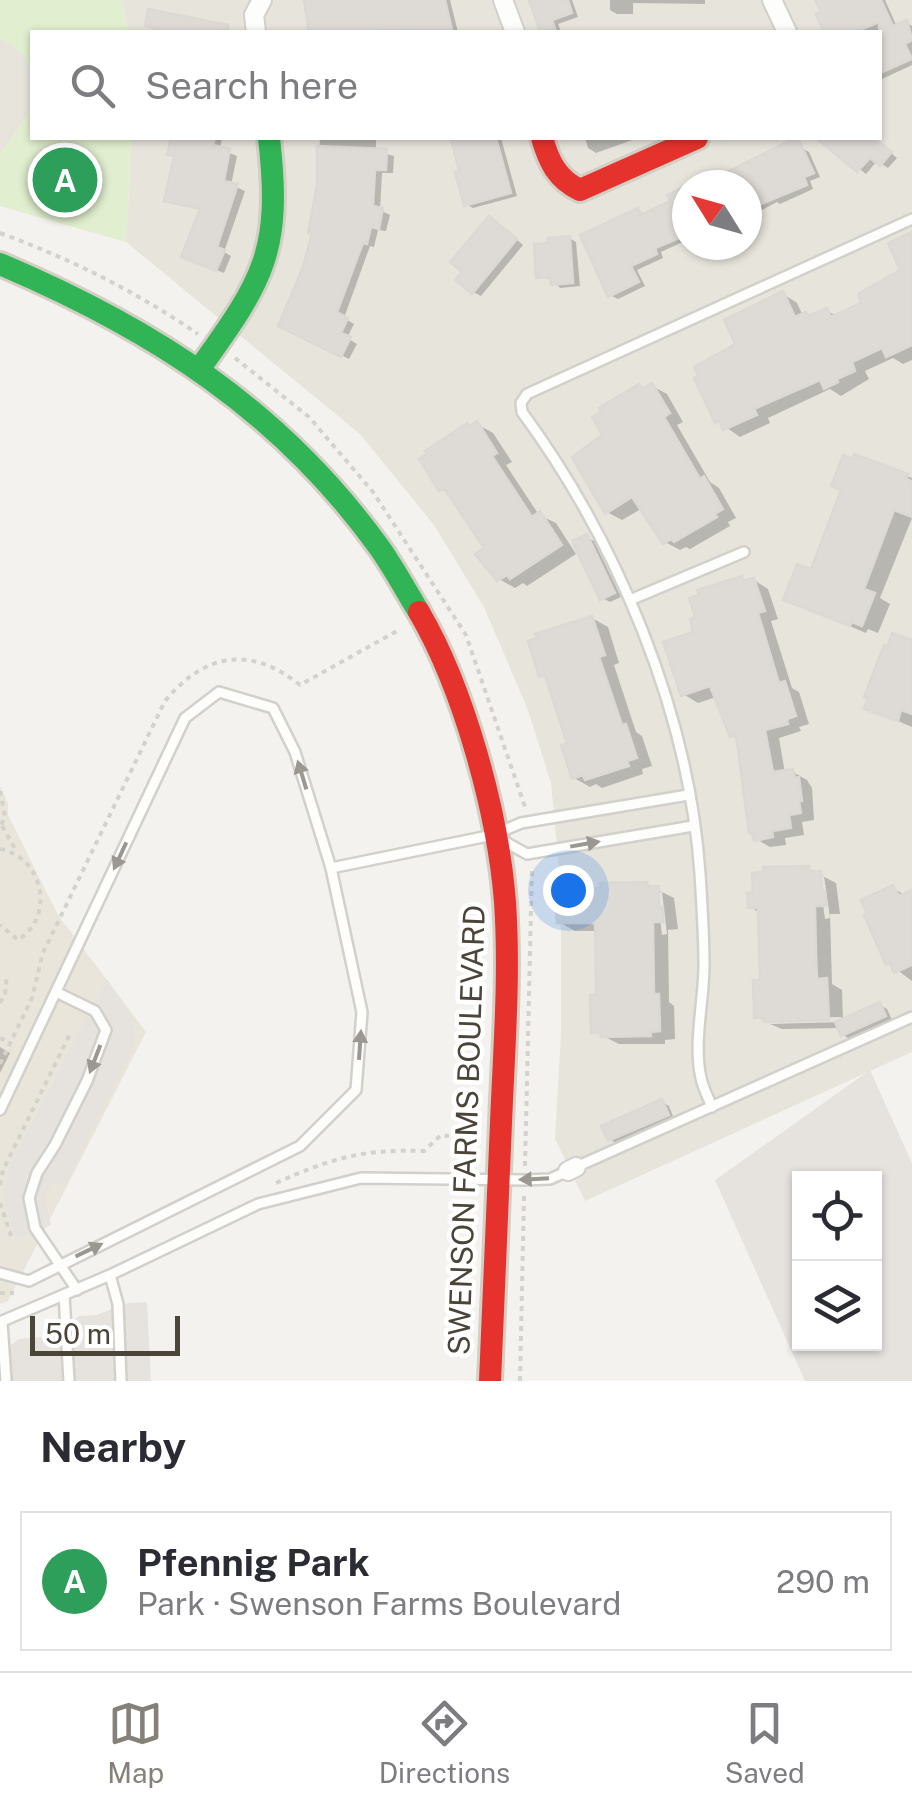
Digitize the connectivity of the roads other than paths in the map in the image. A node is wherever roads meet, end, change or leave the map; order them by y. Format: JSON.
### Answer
{"nodes":[{"id":1,"x":262,"y":0,"type":"edge"},
{"id":2,"x":503,"y":0,"type":"edge"},
{"id":3,"x":772,"y":0,"type":"edge"},
{"id":4,"x":256,"y":30,"type":"edge"},
{"id":5,"x":514,"y":30,"type":"edge"},
{"id":6,"x":785,"y":30,"type":"edge"},
{"id":7,"x":269,"y":140,"type":"edge"},
{"id":8,"x":543,"y":140,"type":"edge"},
{"id":9,"x":693,"y":140,"type":"edge"},
{"id":10,"x":912,"y":218,"type":"edge"},
{"id":11,"x":0,"y":264,"type":"edge"},
{"id":12,"x":200,"y":368,"type":"junction"},
{"id":13,"x":744,"y":552,"type":"dead end"},
{"id":14,"x":630,"y":600,"type":"junction"},
{"id":15,"x":688,"y":795,"type":"junction"},
{"id":16,"x":693,"y":826,"type":"junction"},
{"id":17,"x":493,"y":835,"type":"junction"},
{"id":18,"x":330,"y":868,"type":"junction"},
{"id":19,"x":56,"y":992,"type":"junction"},
{"id":20,"x":912,"y":1016,"type":"edge"},
{"id":21,"x":712,"y":1106,"type":"junction"},
{"id":22,"x":0,"y":1110,"type":"edge"},
{"id":23,"x":499,"y":1180,"type":"junction"},
{"id":24,"x":62,"y":1264,"type":"junction"},
{"id":25,"x":0,"y":1273,"type":"edge"},
{"id":26,"x":110,"y":1275,"type":"junction"},
{"id":27,"x":77,"y":1290,"type":"junction"},
{"id":28,"x":64,"y":1295,"type":"junction"},
{"id":29,"x":1,"y":1322,"type":"edge"},
{"id":30,"x":6,"y":1381,"type":"edge"},
{"id":31,"x":69,"y":1381,"type":"edge"},
{"id":32,"x":120,"y":1381,"type":"edge"},
{"id":33,"x":490,"y":1381,"type":"edge"}],
"edges":[{"from":1,"to":4,"type":"street"},
{"from":2,"to":5,"type":"street"},
{"from":3,"to":6,"type":"street"},
{"from":7,"to":12,"type":"street"},
{"from":8,"to":9,"type":"street"},
{"from":10,"to":14,"type":"lane"},
{"from":11,"to":12,"type":"street","name":"SWENSON FARMS BOULEVARD"},
{"from":12,"to":17,"type":"street","name":"SWENSON FARMS BOULEVARD"},
{"from":13,"to":14,"type":"lane"},
{"from":14,"to":15,"type":"lane"},
{"from":15,"to":16,"type":"lane"},
{"from":15,"to":17,"type":"lane"},
{"from":17,"to":16,"type":"lane","one_way":true},
{"from":16,"to":21,"type":"lane"},
{"from":17,"to":18,"type":"lane"},
{"from":17,"to":23,"type":"street","name":"SWENSON FARMS BOULEVARD"},
{"from":18,"to":19,"type":"lane","one_way":true},
{"from":24,"to":18,"type":"lane","one_way":true},
{"from":19,"to":22,"type":"lane"},
{"from":19,"to":24,"type":"lane","one_way":true},
{"from":20,"to":21,"type":"lane"},
{"from":21,"to":23,"type":"lane","one_way":true},
{"from":23,"to":26,"type":"lane"},
{"from":23,"to":33,"type":"street","name":"SWENSON FARMS BOULEVARD"},
{"from":24,"to":25,"type":"lane"},
{"from":24,"to":27,"type":"lane"},
{"from":26,"to":27,"type":"lane"},
{"from":26,"to":32,"type":"lane"},
{"from":27,"to":28,"type":"lane"},
{"from":28,"to":29,"type":"lane"},
{"from":28,"to":31,"type":"lane"},
{"from":29,"to":30,"type":"lane"}]}
